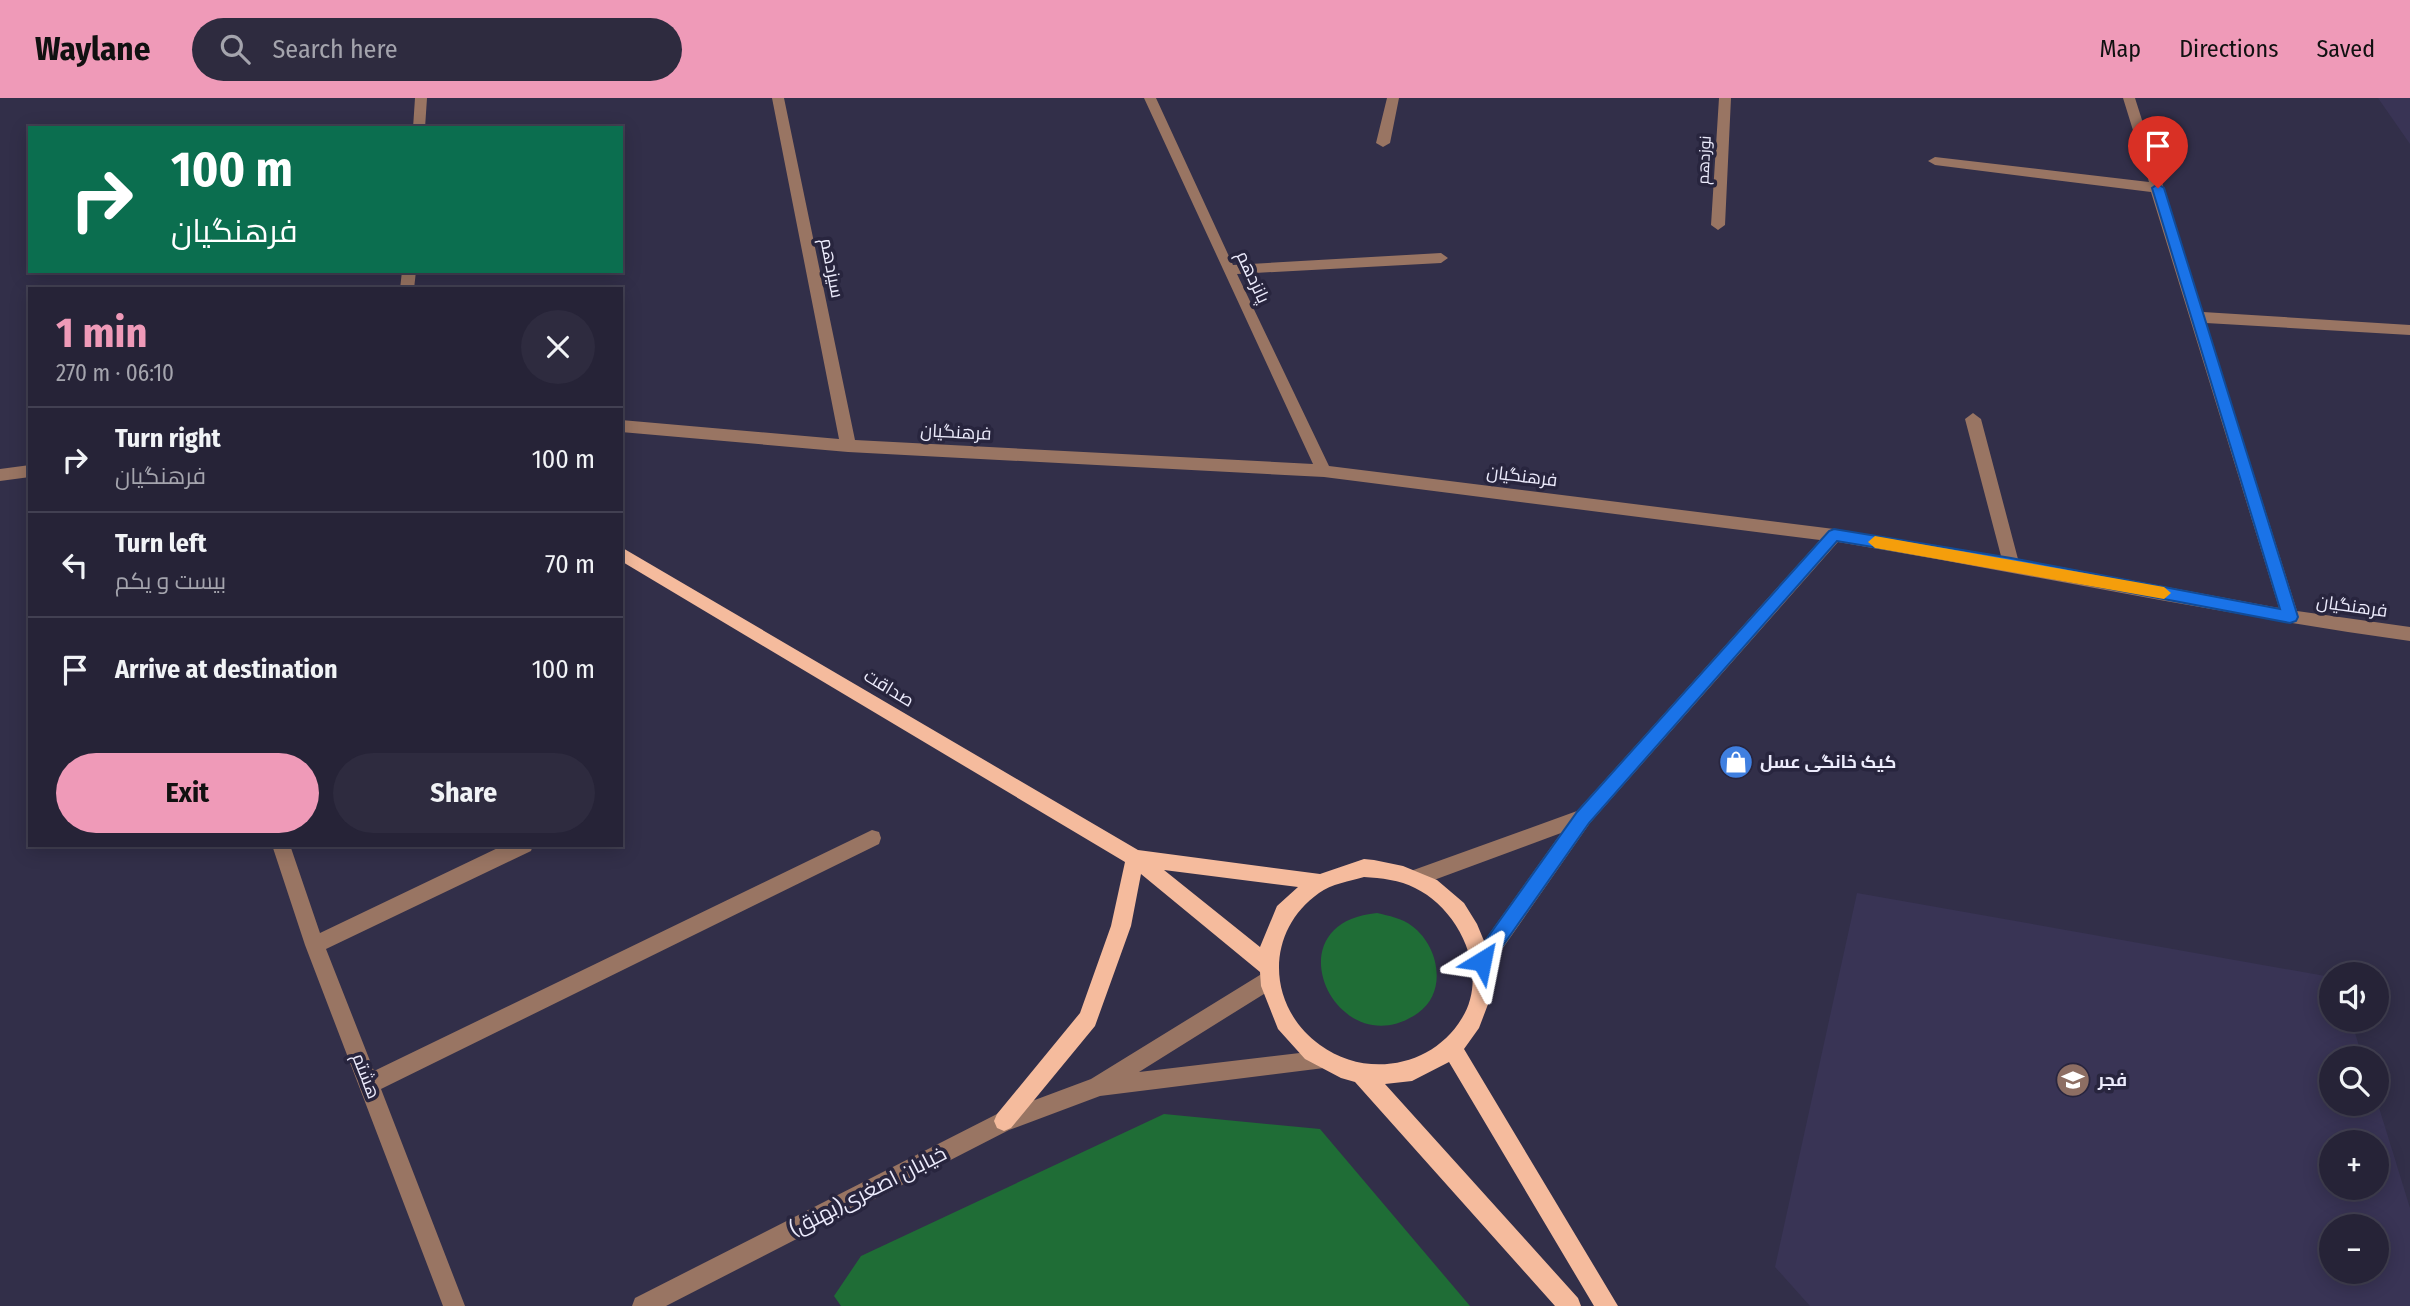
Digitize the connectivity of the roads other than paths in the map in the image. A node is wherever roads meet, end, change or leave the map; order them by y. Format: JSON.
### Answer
{"nodes":[{"id":1,"x":421,"y":98,"type":"edge"},
{"id":2,"x":778,"y":98,"type":"edge"},
{"id":3,"x":1150,"y":98,"type":"edge"},
{"id":4,"x":1393,"y":98,"type":"edge"},
{"id":5,"x":1725,"y":98,"type":"edge"},
{"id":6,"x":2130,"y":98,"type":"edge"},
{"id":7,"x":419,"y":126,"type":"edge"},
{"id":8,"x":1383,"y":143,"type":"dead end"},
{"id":9,"x":1935,"y":161,"type":"dead end"},
{"id":10,"x":2158,"y":188,"type":"junction"},
{"id":11,"x":1718,"y":225,"type":"dead end"},
{"id":12,"x":1441,"y":258,"type":"dead end"},
{"id":13,"x":1228,"y":270,"type":"junction"},
{"id":14,"x":2199,"y":317,"type":"junction"},
{"id":15,"x":2410,"y":330,"type":"edge"},
{"id":16,"x":1973,"y":419,"type":"dead end"},
{"id":17,"x":623,"y":426,"type":"edge"},
{"id":18,"x":848,"y":446,"type":"junction"},
{"id":19,"x":28,"y":471,"type":"edge"},
{"id":20,"x":1324,"y":471,"type":"junction"},
{"id":21,"x":0,"y":475,"type":"edge"},
{"id":22,"x":1834,"y":535,"type":"junction"},
{"id":23,"x":623,"y":555,"type":"edge"},
{"id":24,"x":2011,"y":564,"type":"junction"},
{"id":25,"x":2290,"y":617,"type":"junction"},
{"id":26,"x":2410,"y":634,"type":"edge"},
{"id":27,"x":1583,"y":817,"type":"junction"},
{"id":28,"x":872,"y":838,"type":"dead end"},
{"id":29,"x":282,"y":847,"type":"edge"},
{"id":30,"x":520,"y":847,"type":"edge"},
{"id":31,"x":1135,"y":858,"type":"junction"},
{"id":32,"x":1415,"y":878,"type":"junction"},
{"id":33,"x":1317,"y":881,"type":"junction"},
{"id":34,"x":315,"y":944,"type":"junction"},
{"id":35,"x":1482,"y":961,"type":"junction"},
{"id":36,"x":1268,"y":973,"type":"junction"},
{"id":37,"x":1452,"y":1049,"type":"junction"},
{"id":38,"x":1325,"y":1060,"type":"junction"},
{"id":39,"x":1361,"y":1073,"type":"junction"},
{"id":40,"x":369,"y":1084,"type":"junction"},
{"id":41,"x":1097,"y":1087,"type":"junction"},
{"id":42,"x":1004,"y":1121,"type":"junction"},
{"id":43,"x":454,"y":1306,"type":"edge"},
{"id":44,"x":643,"y":1306,"type":"edge"},
{"id":45,"x":1570,"y":1306,"type":"edge"},
{"id":46,"x":1608,"y":1306,"type":"edge"}],
"edges":[{"from":1,"to":7,"type":"street"},
{"from":2,"to":18,"type":"street","name":"سیزدهم"},
{"from":3,"to":13,"type":"street","name":"پانزدهم"},
{"from":4,"to":8,"type":"street"},
{"from":5,"to":11,"type":"street","name":"نوزدهم"},
{"from":6,"to":10,"type":"street"},
{"from":9,"to":10,"type":"street"},
{"from":10,"to":14,"type":"street"},
{"from":12,"to":13,"type":"street"},
{"from":13,"to":20,"type":"street","name":"پانزدهم"},
{"from":14,"to":15,"type":"street"},
{"from":14,"to":25,"type":"street"},
{"from":16,"to":24,"type":"street"},
{"from":17,"to":18,"type":"street","name":"فرهنگیان"},
{"from":18,"to":20,"type":"street","name":"فرهنگیان"},
{"from":19,"to":21,"type":"street"},
{"from":20,"to":22,"type":"street","name":"فرهنگیان"},
{"from":22,"to":24,"type":"street","name":"فرهنگیان"},
{"from":22,"to":27,"type":"street"},
{"from":23,"to":31,"type":"main road","name":"صداقت"},
{"from":24,"to":25,"type":"street","name":"فرهنگیان"},
{"from":25,"to":26,"type":"street","name":"فرهنگیان"},
{"from":27,"to":32,"type":"street"},
{"from":27,"to":35,"type":"street"},
{"from":28,"to":40,"type":"street"},
{"from":29,"to":34,"type":"street","name":"هشتم"},
{"from":30,"to":34,"type":"street"},
{"from":31,"to":33,"type":"main road","name":"صداقت"},
{"from":31,"to":36,"type":"main road","name":"صداقت"},
{"from":31,"to":42,"type":"main road"},
{"from":32,"to":33,"type":"main road"},
{"from":32,"to":35,"type":"main road"},
{"from":33,"to":36,"type":"main road"},
{"from":34,"to":40,"type":"street","name":"هشتم"},
{"from":35,"to":37,"type":"main road"},
{"from":36,"to":38,"type":"main road"},
{"from":36,"to":41,"type":"street"},
{"from":37,"to":39,"type":"main road"},
{"from":37,"to":46,"type":"main road"},
{"from":38,"to":39,"type":"main road"},
{"from":38,"to":41,"type":"street"},
{"from":39,"to":45,"type":"main road"},
{"from":40,"to":43,"type":"street","name":"هشتم"},
{"from":41,"to":42,"type":"street","name":"خیابان اصغری(بهنق)"},
{"from":42,"to":44,"type":"street","name":"خیابان اصغری(بهنق)"}]}
